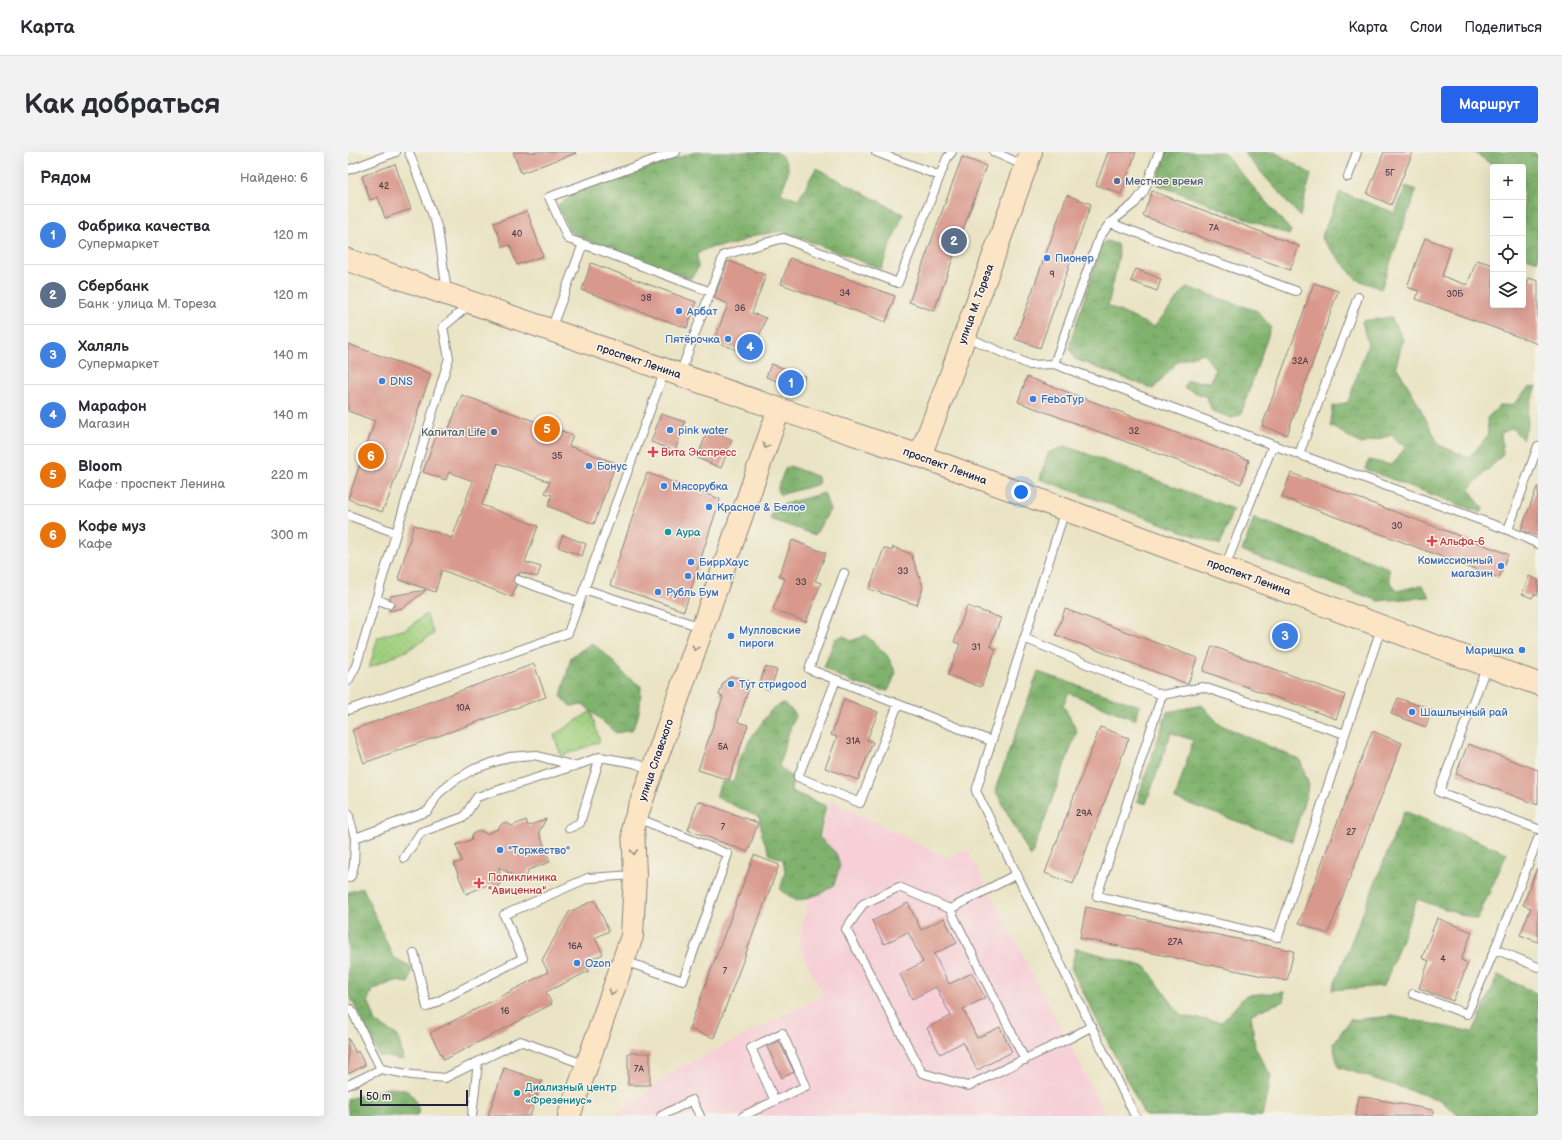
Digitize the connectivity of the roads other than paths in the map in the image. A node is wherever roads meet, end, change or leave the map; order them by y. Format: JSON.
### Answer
{"nodes":[{"id":1,"x":396,"y":152,"type":"edge"},
{"id":2,"x":409,"y":152,"type":"edge"},
{"id":3,"x":676,"y":152,"type":"edge"},
{"id":4,"x":876,"y":152,"type":"edge"},
{"id":5,"x":952,"y":152,"type":"edge"},
{"id":6,"x":994,"y":152,"type":"edge"},
{"id":7,"x":1159,"y":152,"type":"edge"},
{"id":8,"x":1357,"y":152,"type":"edge"},
{"id":9,"x":1029,"y":159,"type":"edge"},
{"id":10,"x":348,"y":170,"type":"edge"},
{"id":11,"x":940,"y":176,"type":"junction"},
{"id":12,"x":1348,"y":177,"type":"dead end"},
{"id":13,"x":1110,"y":223,"type":"junction"},
{"id":14,"x":582,"y":244,"type":"junction"},
{"id":15,"x":348,"y":260,"type":"edge"},
{"id":16,"x":1296,"y":291,"type":"dead end"},
{"id":17,"x":711,"y":292,"type":"junction"},
{"id":18,"x":448,"y":295,"type":"junction"},
{"id":19,"x":1358,"y":297,"type":"dead end"},
{"id":20,"x":472,"y":303,"type":"junction"},
{"id":21,"x":551,"y":330,"type":"junction"},
{"id":22,"x":964,"y":336,"type":"junction"},
{"id":23,"x":1054,"y":364,"type":"junction"},
{"id":24,"x":673,"y":372,"type":"junction"},
{"id":25,"x":779,"y":409,"type":"junction"},
{"id":26,"x":1273,"y":445,"type":"junction"},
{"id":27,"x":1538,"y":446,"type":"edge"},
{"id":28,"x":1298,"y":454,"type":"junction"},
{"id":29,"x":920,"y":456,"type":"junction"},
{"id":30,"x":1065,"y":510,"type":"junction"},
{"id":31,"x":348,"y":514,"type":"edge"},
{"id":32,"x":1508,"y":530,"type":"junction"},
{"id":33,"x":396,"y":533,"type":"junction"},
{"id":34,"x":1538,"y":544,"type":"edge"},
{"id":35,"x":1224,"y":568,"type":"junction"},
{"id":36,"x":844,"y":573,"type":"dead end"},
{"id":37,"x":518,"y":580,"type":"dead end"},
{"id":38,"x":584,"y":589,"type":"junction"},
{"id":39,"x":376,"y":599,"type":"junction"},
{"id":40,"x":579,"y":602,"type":"junction"},
{"id":41,"x":389,"y":604,"type":"dead end"},
{"id":42,"x":1382,"y":625,"type":"junction"},
{"id":43,"x":702,"y":628,"type":"junction"},
{"id":44,"x":1024,"y":638,"type":"junction"},
{"id":45,"x":1487,"y":664,"type":"junction"},
{"id":46,"x":836,"y":680,"type":"junction"},
{"id":47,"x":348,"y":681,"type":"edge"},
{"id":48,"x":1538,"y":684,"type":"edge"},
{"id":49,"x":1162,"y":695,"type":"junction"},
{"id":50,"x":898,"y":704,"type":"junction"},
{"id":51,"x":348,"y":710,"type":"edge"},
{"id":52,"x":1345,"y":734,"type":"junction"},
{"id":53,"x":991,"y":741,"type":"junction"},
{"id":54,"x":600,"y":757,"type":"junction"},
{"id":55,"x":575,"y":766,"type":"junction"},
{"id":56,"x":653,"y":770,"type":"junction"},
{"id":57,"x":348,"y":813,"type":"edge"},
{"id":58,"x":636,"y":818,"type":"junction"},
{"id":59,"x":569,"y":828,"type":"dead end"},
{"id":60,"x":1538,"y":829,"type":"edge"},
{"id":61,"x":355,"y":838,"type":"junction"},
{"id":62,"x":1538,"y":839,"type":"edge"},
{"id":63,"x":404,"y":858,"type":"dead end"},
{"id":64,"x":1017,"y":874,"type":"junction"},
{"id":65,"x":635,"y":875,"type":"junction"},
{"id":66,"x":348,"y":878,"type":"edge"},
{"id":67,"x":950,"y":909,"type":"junction"},
{"id":68,"x":1495,"y":949,"type":"junction"},
{"id":69,"x":414,"y":953,"type":"dead end"},
{"id":70,"x":623,"y":961,"type":"junction"},
{"id":71,"x":1538,"y":967,"type":"edge"},
{"id":72,"x":1413,"y":994,"type":"dead end"},
{"id":73,"x":348,"y":1010,"type":"edge"},
{"id":74,"x":1092,"y":1026,"type":"junction"},
{"id":75,"x":1025,"y":1060,"type":"junction"},
{"id":76,"x":478,"y":1062,"type":"junction"},
{"id":77,"x":586,"y":1065,"type":"junction"},
{"id":78,"x":381,"y":1068,"type":"junction"},
{"id":79,"x":348,"y":1085,"type":"edge"},
{"id":80,"x":775,"y":1101,"type":"junction"},
{"id":81,"x":472,"y":1116,"type":"edge"},
{"id":82,"x":569,"y":1116,"type":"edge"},
{"id":83,"x":661,"y":1116,"type":"edge"},
{"id":84,"x":700,"y":1116,"type":"edge"},
{"id":85,"x":743,"y":1116,"type":"edge"},
{"id":86,"x":1135,"y":1116,"type":"edge"}],
"edges":[{"from":1,"to":10,"type":"lane"},
{"from":2,"to":18,"type":"lane"},
{"from":3,"to":14,"type":"lane"},
{"from":4,"to":11,"type":"lane"},
{"from":5,"to":11,"type":"lane"},
{"from":6,"to":9,"type":"lane"},
{"from":7,"to":13,"type":"lane"},
{"from":8,"to":12,"type":"lane"},
{"from":9,"to":22,"type":"main road","name":"улица М. Тореза"},
{"from":11,"to":17,"type":"lane"},
{"from":13,"to":16,"type":"lane"},
{"from":13,"to":23,"type":"lane"},
{"from":14,"to":17,"type":"lane"},
{"from":14,"to":21,"type":"lane"},
{"from":15,"to":18,"type":"main road","name":"проспект Ленина"},
{"from":17,"to":24,"type":"lane"},
{"from":18,"to":20,"type":"main road","name":"проспект Ленина"},
{"from":19,"to":28,"type":"lane"},
{"from":20,"to":21,"type":"main road","name":"проспект Ленина"},
{"from":20,"to":33,"type":"lane"},
{"from":21,"to":24,"type":"main road","name":"проспект Ленина"},
{"from":22,"to":23,"type":"lane"},
{"from":22,"to":29,"type":"main road","name":"улица М. Тореза"},
{"from":23,"to":26,"type":"lane"},
{"from":24,"to":25,"type":"main road","name":"проспект Ленина"},
{"from":24,"to":38,"type":"lane"},
{"from":25,"to":29,"type":"main road","name":"проспект Ленина"},
{"from":25,"to":43,"type":"main road","name":"улица Славского","one_way":true},
{"from":26,"to":28,"type":"lane"},
{"from":26,"to":35,"type":"lane"},
{"from":27,"to":32,"type":"lane"},
{"from":28,"to":32,"type":"lane"},
{"from":29,"to":30,"type":"main road","name":"проспект Ленина"},
{"from":30,"to":35,"type":"main road","name":"проспект Ленина"},
{"from":30,"to":44,"type":"lane"},
{"from":31,"to":33,"type":"lane"},
{"from":32,"to":34,"type":"lane"},
{"from":33,"to":39,"type":"lane"},
{"from":35,"to":42,"type":"main road","name":"проспект Ленина"},
{"from":36,"to":46,"type":"lane"},
{"from":37,"to":40,"type":"lane"},
{"from":38,"to":40,"type":"lane"},
{"from":38,"to":43,"type":"lane"},
{"from":39,"to":41,"type":"lane"},
{"from":39,"to":47,"type":"lane"},
{"from":40,"to":51,"type":"lane"},
{"from":42,"to":45,"type":"main road","name":"проспект Ленина"},
{"from":42,"to":52,"type":"lane"},
{"from":43,"to":56,"type":"main road","name":"улица Славского","one_way":true},
{"from":44,"to":49,"type":"lane"},
{"from":44,"to":53,"type":"lane"},
{"from":45,"to":48,"type":"main road","name":"проспект Ленина"},
{"from":45,"to":60,"type":"lane"},
{"from":46,"to":50,"type":"lane"},
{"from":46,"to":50,"type":"lane"},
{"from":49,"to":52,"type":"lane"},
{"from":49,"to":52,"type":"lane"},
{"from":50,"to":53,"type":"lane"},
{"from":53,"to":64,"type":"lane"},
{"from":54,"to":55,"type":"lane"},
{"from":54,"to":56,"type":"lane"},
{"from":54,"to":59,"type":"lane"},
{"from":55,"to":61,"type":"lane"},
{"from":55,"to":63,"type":"lane"},
{"from":56,"to":58,"type":"main road","name":"улица Славского"},
{"from":57,"to":61,"type":"lane"},
{"from":58,"to":65,"type":"main road","name":"улица Славского","one_way":true},
{"from":58,"to":70,"type":"lane"},
{"from":61,"to":66,"type":"lane"},
{"from":62,"to":68,"type":"lane"},
{"from":64,"to":67,"type":"lane"},
{"from":64,"to":74,"type":"lane"},
{"from":65,"to":69,"type":"lane"},
{"from":65,"to":70,"type":"main road","name":"улица Славского"},
{"from":67,"to":75,"type":"lane"},
{"from":67,"to":75,"type":"lane"},
{"from":68,"to":71,"type":"lane"},
{"from":68,"to":72,"type":"lane"},
{"from":70,"to":77,"type":"main road","name":"улица Славского","one_way":true},
{"from":73,"to":78,"type":"lane"},
{"from":74,"to":75,"type":"lane"},
{"from":74,"to":86,"type":"lane"},
{"from":76,"to":77,"type":"lane"},
{"from":76,"to":78,"type":"lane"},
{"from":76,"to":81,"type":"lane"},
{"from":77,"to":82,"type":"main road","name":"улица Славского"},
{"from":78,"to":79,"type":"lane"},
{"from":80,"to":80,"type":"lane"},
{"from":80,"to":85,"type":"lane"},
{"from":83,"to":84,"type":"lane"}]}
